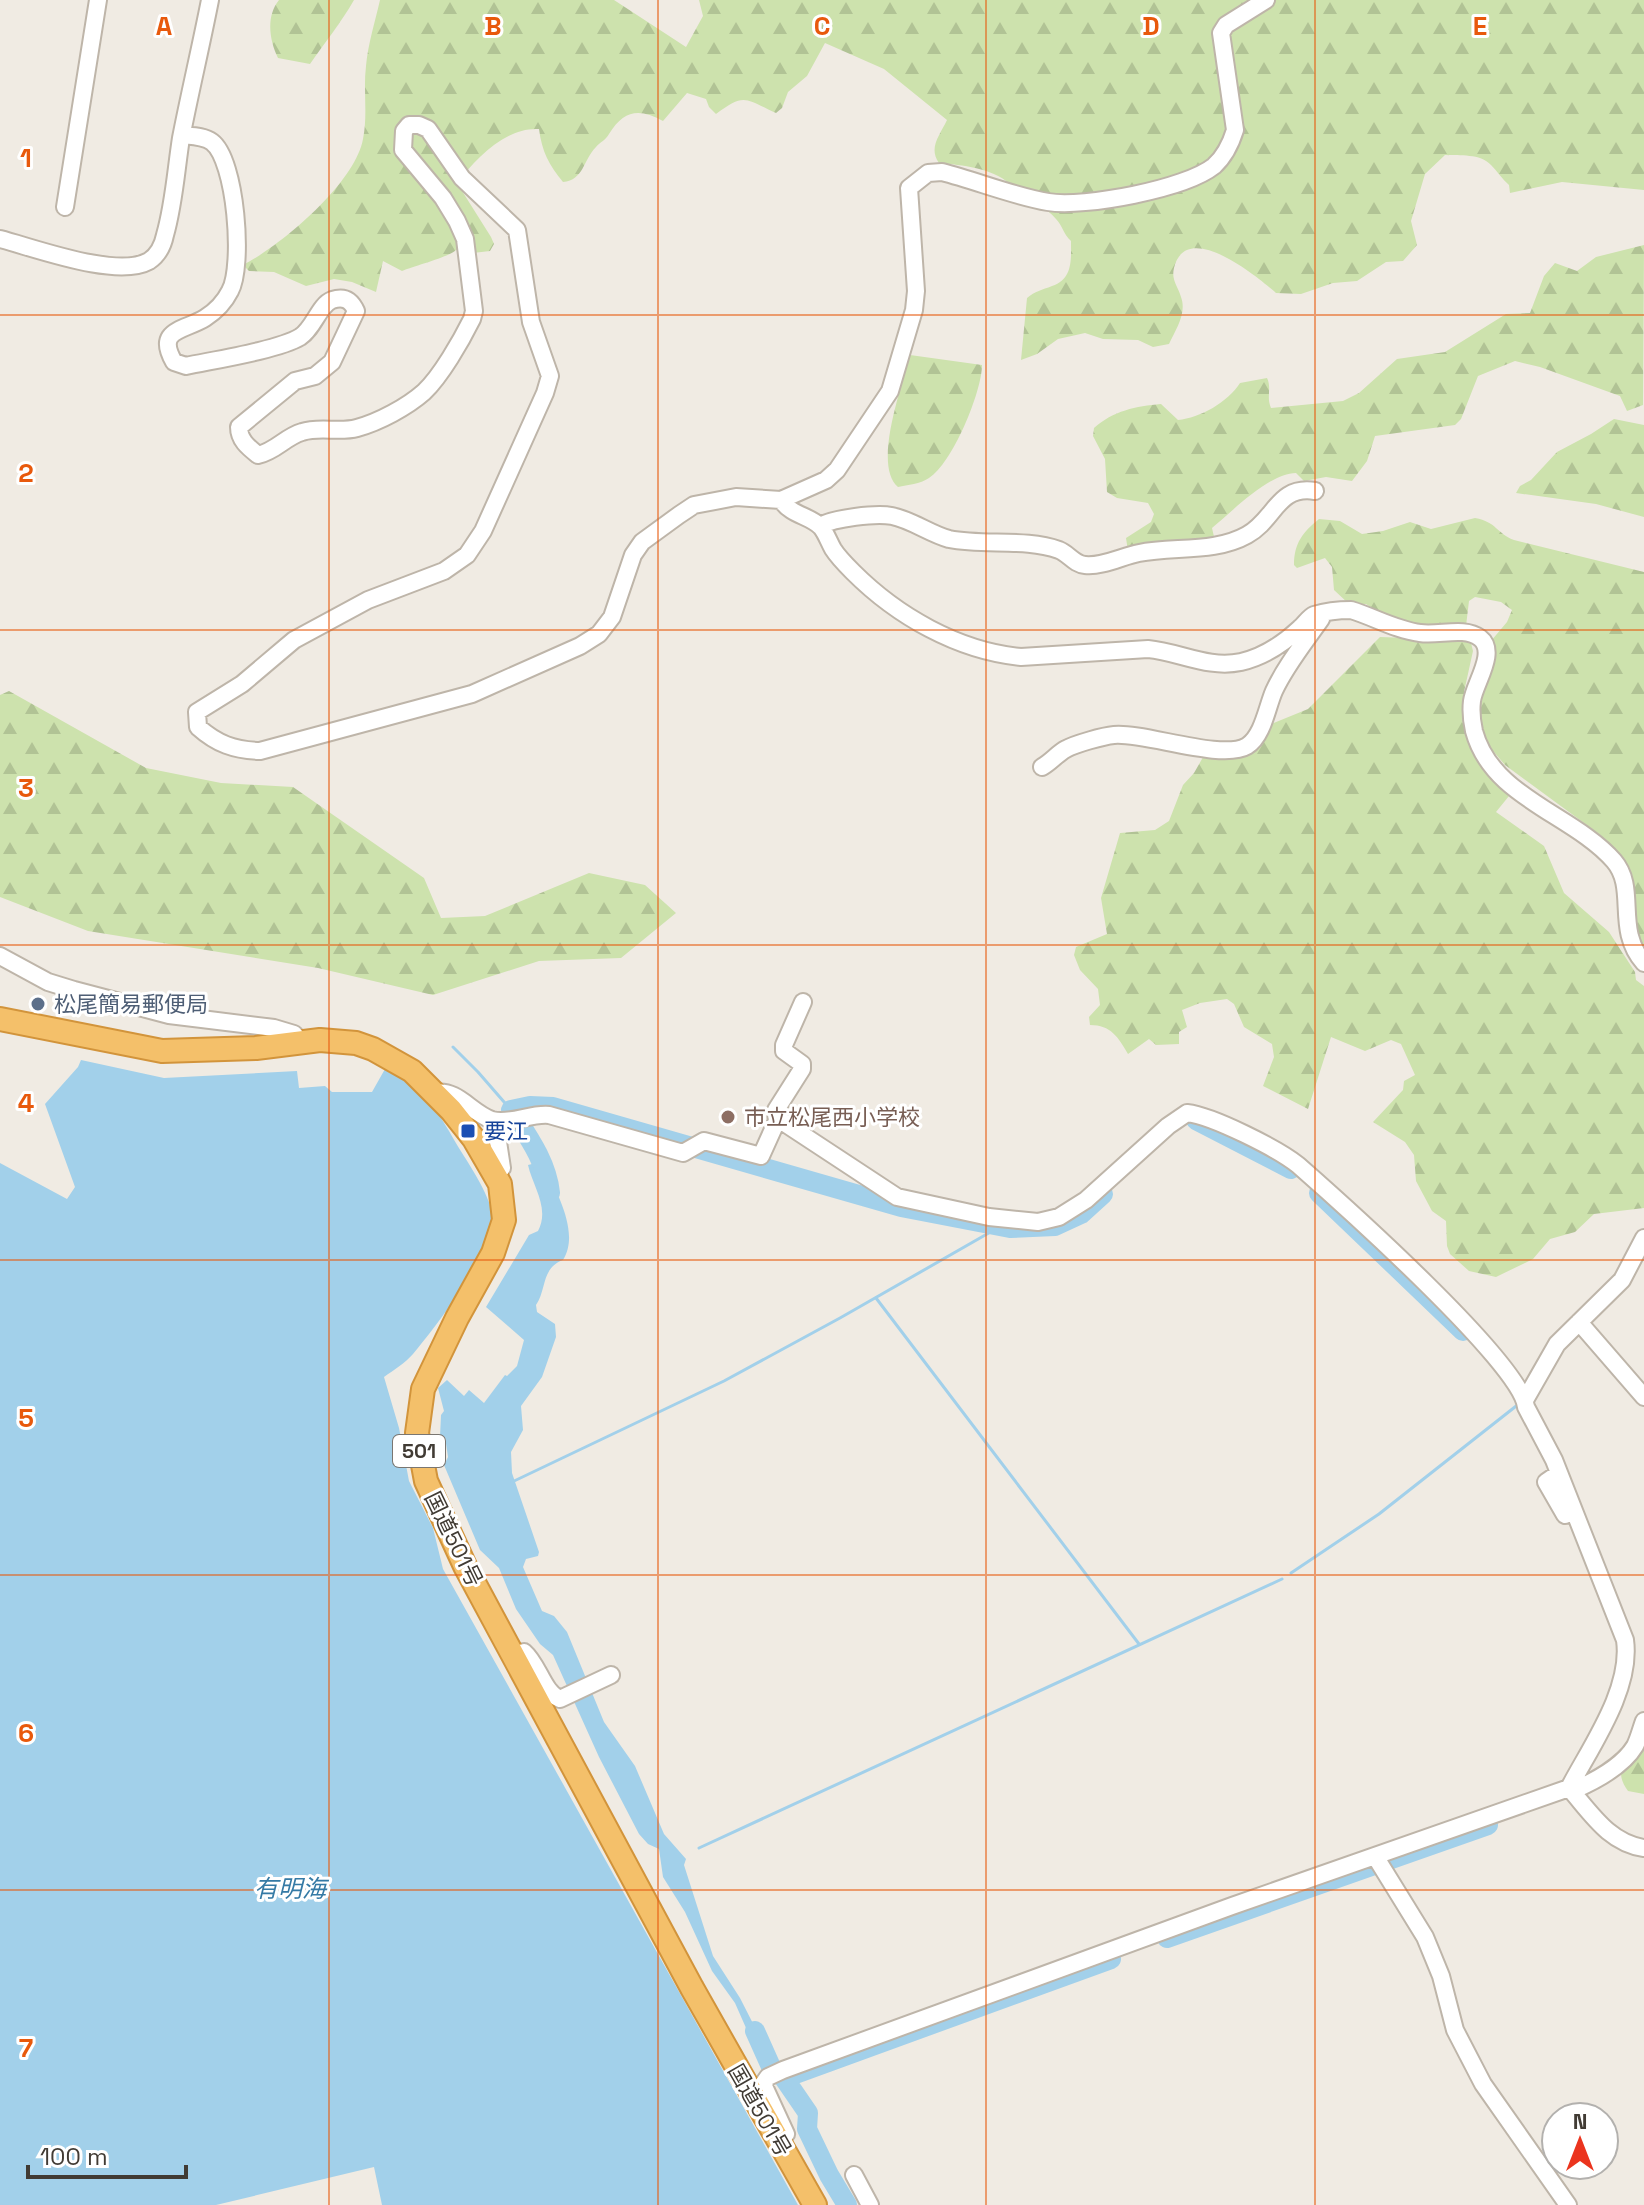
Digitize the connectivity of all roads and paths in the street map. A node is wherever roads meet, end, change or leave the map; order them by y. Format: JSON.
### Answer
{"nodes":[{"id":1,"x":98,"y":0,"type":"edge"},
{"id":2,"x":210,"y":0,"type":"edge"},
{"id":3,"x":1266,"y":0,"type":"edge"},
{"id":4,"x":182,"y":135,"type":"junction"},
{"id":5,"x":65,"y":207,"type":"dead end"},
{"id":6,"x":0,"y":239,"type":"edge"},
{"id":7,"x":1315,"y":491,"type":"dead end"},
{"id":8,"x":781,"y":500,"type":"junction"},
{"id":9,"x":820,"y":526,"type":"junction"},
{"id":10,"x":1319,"y":616,"type":"junction"},
{"id":11,"x":1042,"y":767,"type":"dead end"},
{"id":12,"x":0,"y":956,"type":"edge"},
{"id":13,"x":1644,"y":963,"type":"edge"},
{"id":14,"x":803,"y":1002,"type":"dead end"},
{"id":15,"x":0,"y":1019,"type":"edge"},
{"id":16,"x":300,"y":1041,"type":"junction"},
{"id":17,"x":435,"y":1093,"type":"junction"},
{"id":18,"x":500,"y":1121,"type":"junction"},
{"id":19,"x":777,"y":1122,"type":"junction"},
{"id":20,"x":496,"y":1174,"type":"junction"},
{"id":21,"x":1644,"y":1238,"type":"edge"},
{"id":22,"x":1579,"y":1322,"type":"junction"},
{"id":23,"x":1644,"y":1397,"type":"edge"},
{"id":24,"x":1525,"y":1400,"type":"junction"},
{"id":25,"x":1559,"y":1473,"type":"junction"},
{"id":26,"x":1565,"y":1515,"type":"dead end"},
{"id":27,"x":513,"y":1654,"type":"junction"},
{"id":28,"x":604,"y":1679,"type":"dead end"},
{"id":29,"x":1644,"y":1721,"type":"edge"},
{"id":30,"x":1571,"y":1790,"type":"junction"},
{"id":31,"x":1644,"y":1848,"type":"edge"},
{"id":32,"x":1377,"y":1861,"type":"junction"},
{"id":33,"x":779,"y":2143,"type":"junction"},
{"id":34,"x":854,"y":2175,"type":"dead end"},
{"id":35,"x":815,"y":2205,"type":"edge"},
{"id":36,"x":870,"y":2205,"type":"edge"},
{"id":37,"x":1568,"y":2205,"type":"edge"}],
"edges":[{"from":1,"to":5,"type":"street"},
{"from":2,"to":4,"type":"street"},
{"from":3,"to":8,"type":"street"},
{"from":4,"to":6,"type":"street"},
{"from":4,"to":8,"type":"street"},
{"from":7,"to":9,"type":"street"},
{"from":8,"to":9,"type":"street"},
{"from":9,"to":10,"type":"street"},
{"from":10,"to":11,"type":"street"},
{"from":10,"to":13,"type":"street"},
{"from":12,"to":16,"type":"street"},
{"from":14,"to":19,"type":"street"},
{"from":15,"to":16,"type":"highway","name":"国道501号","number":"501"},
{"from":16,"to":17,"type":"highway","name":"国道501号","number":"501"},
{"from":17,"to":18,"type":"street"},
{"from":17,"to":20,"type":"highway","name":"国道501号","number":"501"},
{"from":18,"to":19,"type":"street"},
{"from":18,"to":20,"type":"street"},
{"from":19,"to":24,"type":"street"},
{"from":20,"to":27,"type":"highway","name":"国道501号","number":"501"},
{"from":21,"to":22,"type":"street"},
{"from":22,"to":23,"type":"street"},
{"from":22,"to":24,"type":"street"},
{"from":24,"to":25,"type":"street"},
{"from":25,"to":26,"type":"street"},
{"from":25,"to":30,"type":"street"},
{"from":27,"to":28,"type":"street"},
{"from":27,"to":33,"type":"highway","name":"国道501号","number":"501"},
{"from":29,"to":30,"type":"street"},
{"from":30,"to":31,"type":"street"},
{"from":30,"to":32,"type":"street"},
{"from":32,"to":33,"type":"street"},
{"from":32,"to":37,"type":"street"},
{"from":33,"to":35,"type":"highway","name":"国道501号","number":"501"},
{"from":34,"to":36,"type":"street"}]}
